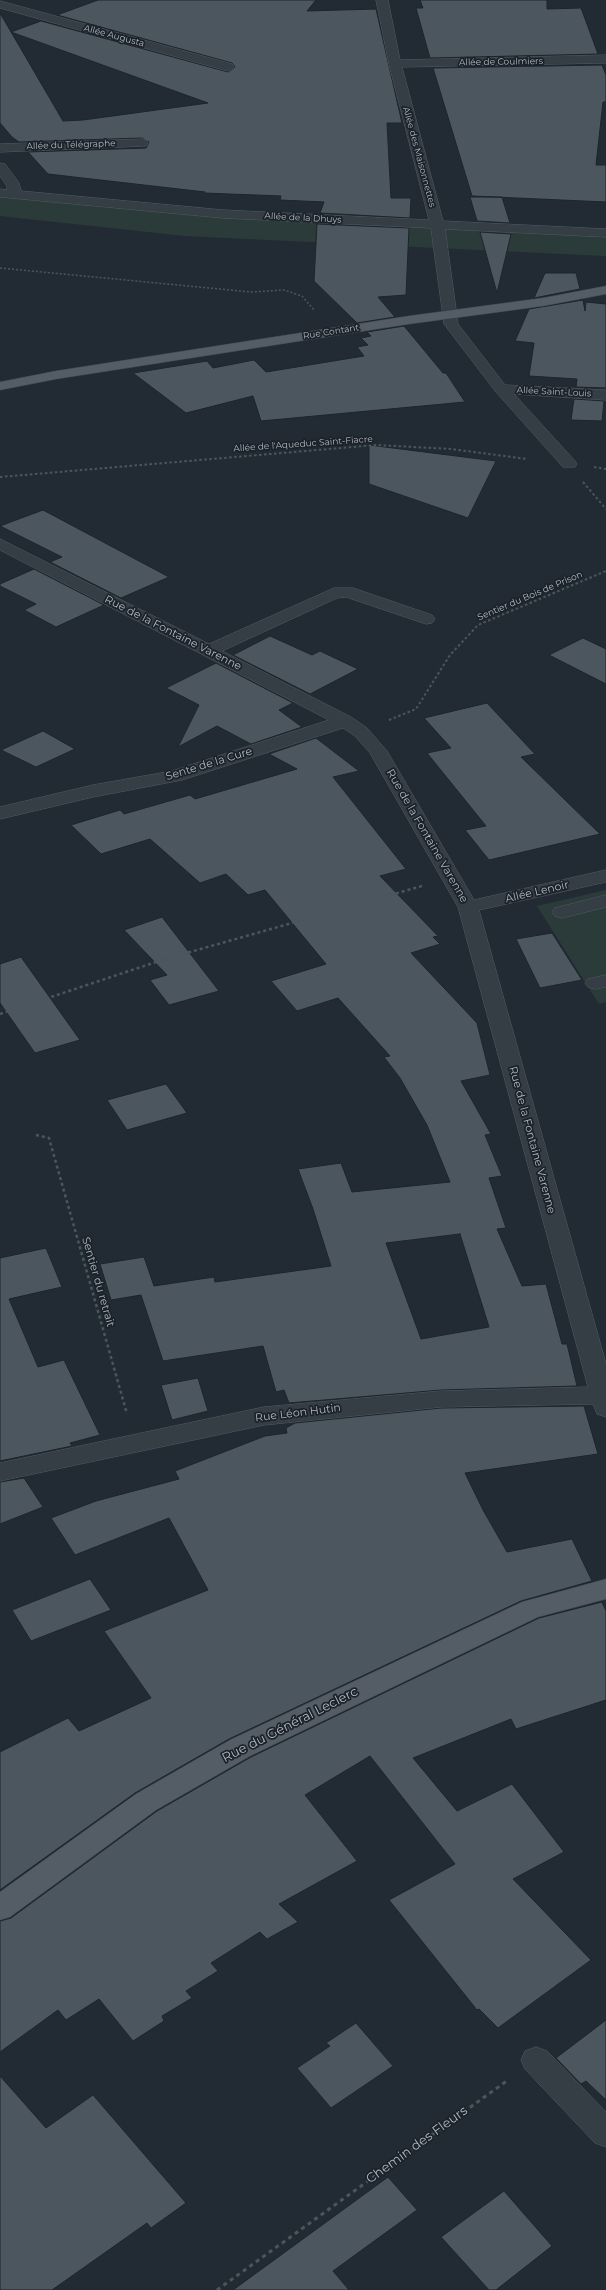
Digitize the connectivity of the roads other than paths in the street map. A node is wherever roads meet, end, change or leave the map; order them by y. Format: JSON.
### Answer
{"nodes":[{"id":1,"x":382,"y":0,"type":"edge"},
{"id":2,"x":0,"y":4,"type":"edge"},
{"id":3,"x":606,"y":59,"type":"edge"},
{"id":4,"x":395,"y":64,"type":"junction"},
{"id":5,"x":228,"y":67,"type":"dead end"},
{"id":6,"x":142,"y":142,"type":"dead end"},
{"id":7,"x":0,"y":148,"type":"edge"},
{"id":8,"x":0,"y":168,"type":"edge"},
{"id":9,"x":0,"y":193,"type":"edge"},
{"id":10,"x":14,"y":194,"type":"junction"},
{"id":11,"x":437,"y":225,"type":"junction"},
{"id":12,"x":606,"y":232,"type":"edge"},
{"id":13,"x":606,"y":290,"type":"edge"},
{"id":14,"x":449,"y":314,"type":"junction"},
{"id":15,"x":56,"y":375,"type":"junction"},
{"id":16,"x":0,"y":378,"type":"edge"},
{"id":17,"x":0,"y":386,"type":"edge"},
{"id":18,"x":501,"y":389,"type":"junction"},
{"id":19,"x":606,"y":395,"type":"edge"},
{"id":20,"x":569,"y":464,"type":"road end"},
{"id":21,"x":0,"y":544,"type":"edge"},
{"id":22,"x":426,"y":619,"type":"dead end"},
{"id":23,"x":208,"y":651,"type":"junction"},
{"id":24,"x":345,"y":721,"type":"junction"},
{"id":25,"x":0,"y":813,"type":"edge"},
{"id":26,"x":606,"y":876,"type":"edge"},
{"id":27,"x":606,"y":901,"type":"edge"},
{"id":28,"x":468,"y":907,"type":"junction"},
{"id":29,"x":562,"y":912,"type":"dead end"},
{"id":30,"x":604,"y":1402,"type":"edge"},
{"id":31,"x":0,"y":1472,"type":"edge"},
{"id":32,"x":606,"y":1588,"type":"edge"},
{"id":33,"x":0,"y":1908,"type":"edge"},
{"id":34,"x":536,"y":2060,"type":"road end"},
{"id":35,"x":606,"y":2133,"type":"edge"}],
"edges":[{"from":1,"to":4,"type":"street","name":"Allée des Maisonnettes"},
{"from":2,"to":5,"type":"street","name":"Allée Augusta"},
{"from":3,"to":4,"type":"street","name":"Allée de Coulmiers"},
{"from":4,"to":11,"type":"street","name":"Allée des Maisonnettes"},
{"from":6,"to":7,"type":"street","name":"Allée du Télégraphe"},
{"from":8,"to":10,"type":"street"},
{"from":9,"to":10,"type":"street","name":"Allée de la Dhuys"},
{"from":10,"to":11,"type":"street","name":"Allée de la Dhuys"},
{"from":11,"to":12,"type":"street","name":"Allée de la Dhuys"},
{"from":11,"to":14,"type":"street","name":"Allée des Maisonnettes"},
{"from":13,"to":14,"type":"main road","name":"Rue Contant"},
{"from":14,"to":15,"type":"main road","name":"Rue Contant"},
{"from":14,"to":18,"type":"street","name":"Allée des Maisonnettes"},
{"from":15,"to":16,"type":"main road","name":"Rue Contant"},
{"from":15,"to":17,"type":"main road","name":"Rue Contant"},
{"from":18,"to":19,"type":"street","name":"Allée Saint-Louis"},
{"from":18,"to":20,"type":"street","name":"Allée des Maisonnettes"},
{"from":21,"to":23,"type":"street","name":"Rue de la Fontaine Varenne"},
{"from":22,"to":23,"type":"street"},
{"from":23,"to":24,"type":"street","name":"Rue de la Fontaine Varenne"},
{"from":24,"to":25,"type":"street","name":"Sente de la Cure"},
{"from":24,"to":28,"type":"street","name":"Rue de la Fontaine Varenne"},
{"from":26,"to":28,"type":"street","name":"Allée Lenoir"},
{"from":27,"to":29,"type":"street"},
{"from":28,"to":30,"type":"street","name":"Rue de la Fontaine Varenne"},
{"from":30,"to":31,"type":"street","name":"Rue Léon Hutin"},
{"from":32,"to":33,"type":"main road","name":"Rue du Général Leclerc"},
{"from":34,"to":35,"type":"street"}]}
